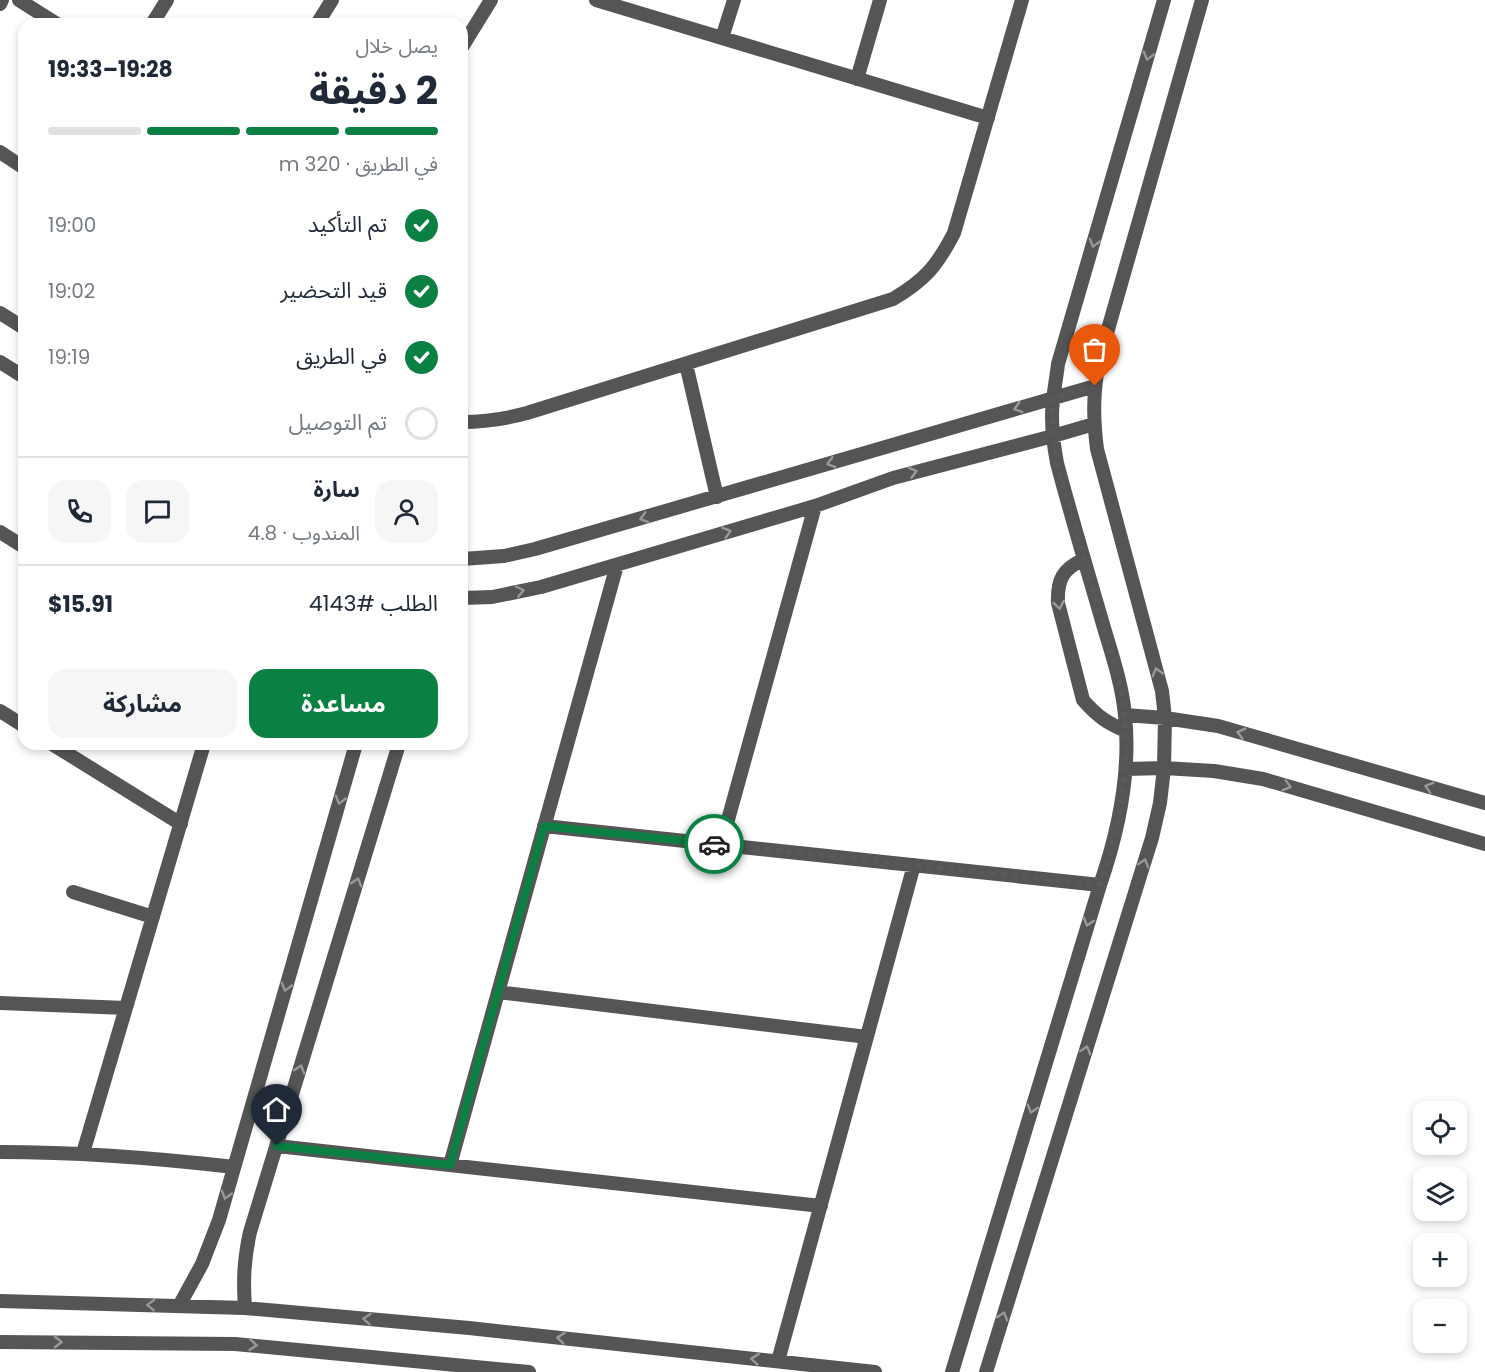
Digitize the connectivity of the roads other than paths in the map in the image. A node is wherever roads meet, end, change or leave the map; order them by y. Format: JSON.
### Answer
{"nodes":[{"id":1,"x":19,"y":0,"type":"edge"},
{"id":2,"x":168,"y":0,"type":"edge"},
{"id":3,"x":332,"y":0,"type":"edge"},
{"id":4,"x":491,"y":0,"type":"edge"},
{"id":5,"x":596,"y":0,"type":"edge"},
{"id":6,"x":734,"y":0,"type":"edge"},
{"id":7,"x":880,"y":0,"type":"edge"},
{"id":8,"x":1022,"y":0,"type":"edge"},
{"id":9,"x":1164,"y":0,"type":"edge"},
{"id":10,"x":1202,"y":0,"type":"edge"},
{"id":11,"x":48,"y":18,"type":"edge"},
{"id":12,"x":156,"y":18,"type":"edge"},
{"id":13,"x":321,"y":18,"type":"edge"},
{"id":14,"x":468,"y":37,"type":"edge"},
{"id":15,"x":722,"y":38,"type":"junction"},
{"id":16,"x":857,"y":79,"type":"junction"},
{"id":17,"x":988,"y":118,"type":"junction"},
{"id":18,"x":0,"y":152,"type":"edge"},
{"id":19,"x":18,"y":164,"type":"edge"},
{"id":20,"x":0,"y":313,"type":"edge"},
{"id":21,"x":18,"y":324,"type":"edge"},
{"id":22,"x":0,"y":362,"type":"edge"},
{"id":23,"x":686,"y":363,"type":"junction"},
{"id":24,"x":18,"y":374,"type":"edge"},
{"id":25,"x":1095,"y":386,"type":"junction"},
{"id":26,"x":1053,"y":398,"type":"junction"},
{"id":27,"x":468,"y":422,"type":"edge"},
{"id":28,"x":1094,"y":424,"type":"junction"},
{"id":29,"x":1053,"y":436,"type":"junction"},
{"id":30,"x":717,"y":497,"type":"junction"},
{"id":31,"x":815,"y":506,"type":"junction"},
{"id":32,"x":0,"y":532,"type":"edge"},
{"id":33,"x":18,"y":543,"type":"edge"},
{"id":34,"x":468,"y":559,"type":"edge"},
{"id":35,"x":1084,"y":559,"type":"junction"},
{"id":36,"x":617,"y":565,"type":"junction"},
{"id":37,"x":468,"y":598,"type":"edge"},
{"id":38,"x":0,"y":711,"type":"edge"},
{"id":39,"x":1125,"y":715,"type":"junction"},
{"id":40,"x":1165,"y":718,"type":"junction"},
{"id":41,"x":18,"y":722,"type":"edge"},
{"id":42,"x":1126,"y":731,"type":"junction"},
{"id":43,"x":62,"y":750,"type":"edge"},
{"id":44,"x":202,"y":750,"type":"edge"},
{"id":45,"x":354,"y":750,"type":"edge"},
{"id":46,"x":397,"y":750,"type":"edge"},
{"id":47,"x":1164,"y":768,"type":"junction"},
{"id":48,"x":1125,"y":769,"type":"junction"},
{"id":49,"x":1485,"y":803,"type":"edge"},
{"id":50,"x":181,"y":824,"type":"junction"},
{"id":51,"x":544,"y":826,"type":"junction"},
{"id":52,"x":1485,"y":844,"type":"edge"},
{"id":53,"x":721,"y":845,"type":"junction"},
{"id":54,"x":914,"y":865,"type":"junction"},
{"id":55,"x":1100,"y":885,"type":"junction"},
{"id":56,"x":73,"y":892,"type":"dead end"},
{"id":57,"x":153,"y":917,"type":"junction"},
{"id":58,"x":498,"y":992,"type":"junction"},
{"id":59,"x":0,"y":1002,"type":"edge"},
{"id":60,"x":126,"y":1008,"type":"junction"},
{"id":61,"x":867,"y":1037,"type":"junction"},
{"id":62,"x":277,"y":1146,"type":"junction"},
{"id":63,"x":0,"y":1152,"type":"edge"},
{"id":64,"x":83,"y":1153,"type":"junction"},
{"id":65,"x":450,"y":1165,"type":"junction"},
{"id":66,"x":234,"y":1167,"type":"junction"},
{"id":67,"x":821,"y":1206,"type":"junction"},
{"id":68,"x":0,"y":1301,"type":"edge"},
{"id":69,"x":178,"y":1306,"type":"junction"},
{"id":70,"x":245,"y":1308,"type":"junction"},
{"id":71,"x":0,"y":1342,"type":"edge"},
{"id":72,"x":778,"y":1361,"type":"junction"},
{"id":73,"x":530,"y":1372,"type":"edge"},
{"id":74,"x":875,"y":1372,"type":"edge"},
{"id":75,"x":952,"y":1372,"type":"edge"},
{"id":76,"x":986,"y":1372,"type":"edge"}],
"edges":[{"from":1,"to":11,"type":"street"},
{"from":2,"to":12,"type":"street"},
{"from":3,"to":13,"type":"street"},
{"from":4,"to":14,"type":"street"},
{"from":5,"to":15,"type":"street"},
{"from":6,"to":15,"type":"street"},
{"from":7,"to":16,"type":"street"},
{"from":8,"to":17,"type":"street"},
{"from":9,"to":26,"type":"street","one_way":true},
{"from":10,"to":25,"type":"street"},
{"from":15,"to":16,"type":"street"},
{"from":16,"to":17,"type":"street"},
{"from":17,"to":23,"type":"street"},
{"from":18,"to":19,"type":"street"},
{"from":20,"to":21,"type":"street"},
{"from":22,"to":24,"type":"street"},
{"from":23,"to":27,"type":"street"},
{"from":23,"to":30,"type":"street"},
{"from":25,"to":26,"type":"street"},
{"from":25,"to":28,"type":"street"},
{"from":26,"to":29,"type":"street"},
{"from":26,"to":30,"type":"street","one_way":true},
{"from":28,"to":29,"type":"street"},
{"from":40,"to":28,"type":"street","one_way":true},
{"from":31,"to":29,"type":"street","one_way":true},
{"from":29,"to":35,"type":"street"},
{"from":30,"to":34,"type":"street","one_way":true},
{"from":36,"to":31,"type":"street","one_way":true},
{"from":31,"to":53,"type":"street"},
{"from":32,"to":33,"type":"street"},
{"from":35,"to":39,"type":"street"},
{"from":35,"to":42,"type":"street","one_way":true},
{"from":37,"to":36,"type":"street","one_way":true},
{"from":36,"to":51,"type":"street"},
{"from":38,"to":41,"type":"street"},
{"from":39,"to":40,"type":"street"},
{"from":39,"to":42,"type":"street"},
{"from":40,"to":47,"type":"street"},
{"from":49,"to":40,"type":"street","one_way":true},
{"from":42,"to":48,"type":"street"},
{"from":43,"to":50,"type":"street"},
{"from":44,"to":50,"type":"street"},
{"from":45,"to":66,"type":"street","one_way":true},
{"from":62,"to":46,"type":"street","one_way":true},
{"from":47,"to":48,"type":"street"},
{"from":47,"to":52,"type":"street","one_way":true},
{"from":76,"to":47,"type":"street","one_way":true},
{"from":48,"to":55,"type":"street"},
{"from":50,"to":57,"type":"street"},
{"from":51,"to":53,"type":"street"},
{"from":51,"to":58,"type":"street"},
{"from":53,"to":54,"type":"street"},
{"from":54,"to":55,"type":"street"},
{"from":54,"to":61,"type":"street"},
{"from":55,"to":75,"type":"street","one_way":true},
{"from":56,"to":57,"type":"street"},
{"from":57,"to":60,"type":"street"},
{"from":58,"to":61,"type":"street"},
{"from":58,"to":65,"type":"street"},
{"from":59,"to":60,"type":"street"},
{"from":60,"to":64,"type":"street"},
{"from":61,"to":67,"type":"street"},
{"from":62,"to":65,"type":"street"},
{"from":62,"to":70,"type":"street"},
{"from":63,"to":64,"type":"street"},
{"from":64,"to":66,"type":"street"},
{"from":65,"to":67,"type":"street"},
{"from":66,"to":69,"type":"street","one_way":true},
{"from":67,"to":72,"type":"street"},
{"from":69,"to":68,"type":"street","one_way":true},
{"from":69,"to":70,"type":"street"},
{"from":72,"to":70,"type":"street","one_way":true},
{"from":71,"to":73,"type":"street","one_way":true},
{"from":72,"to":74,"type":"street"}]}
